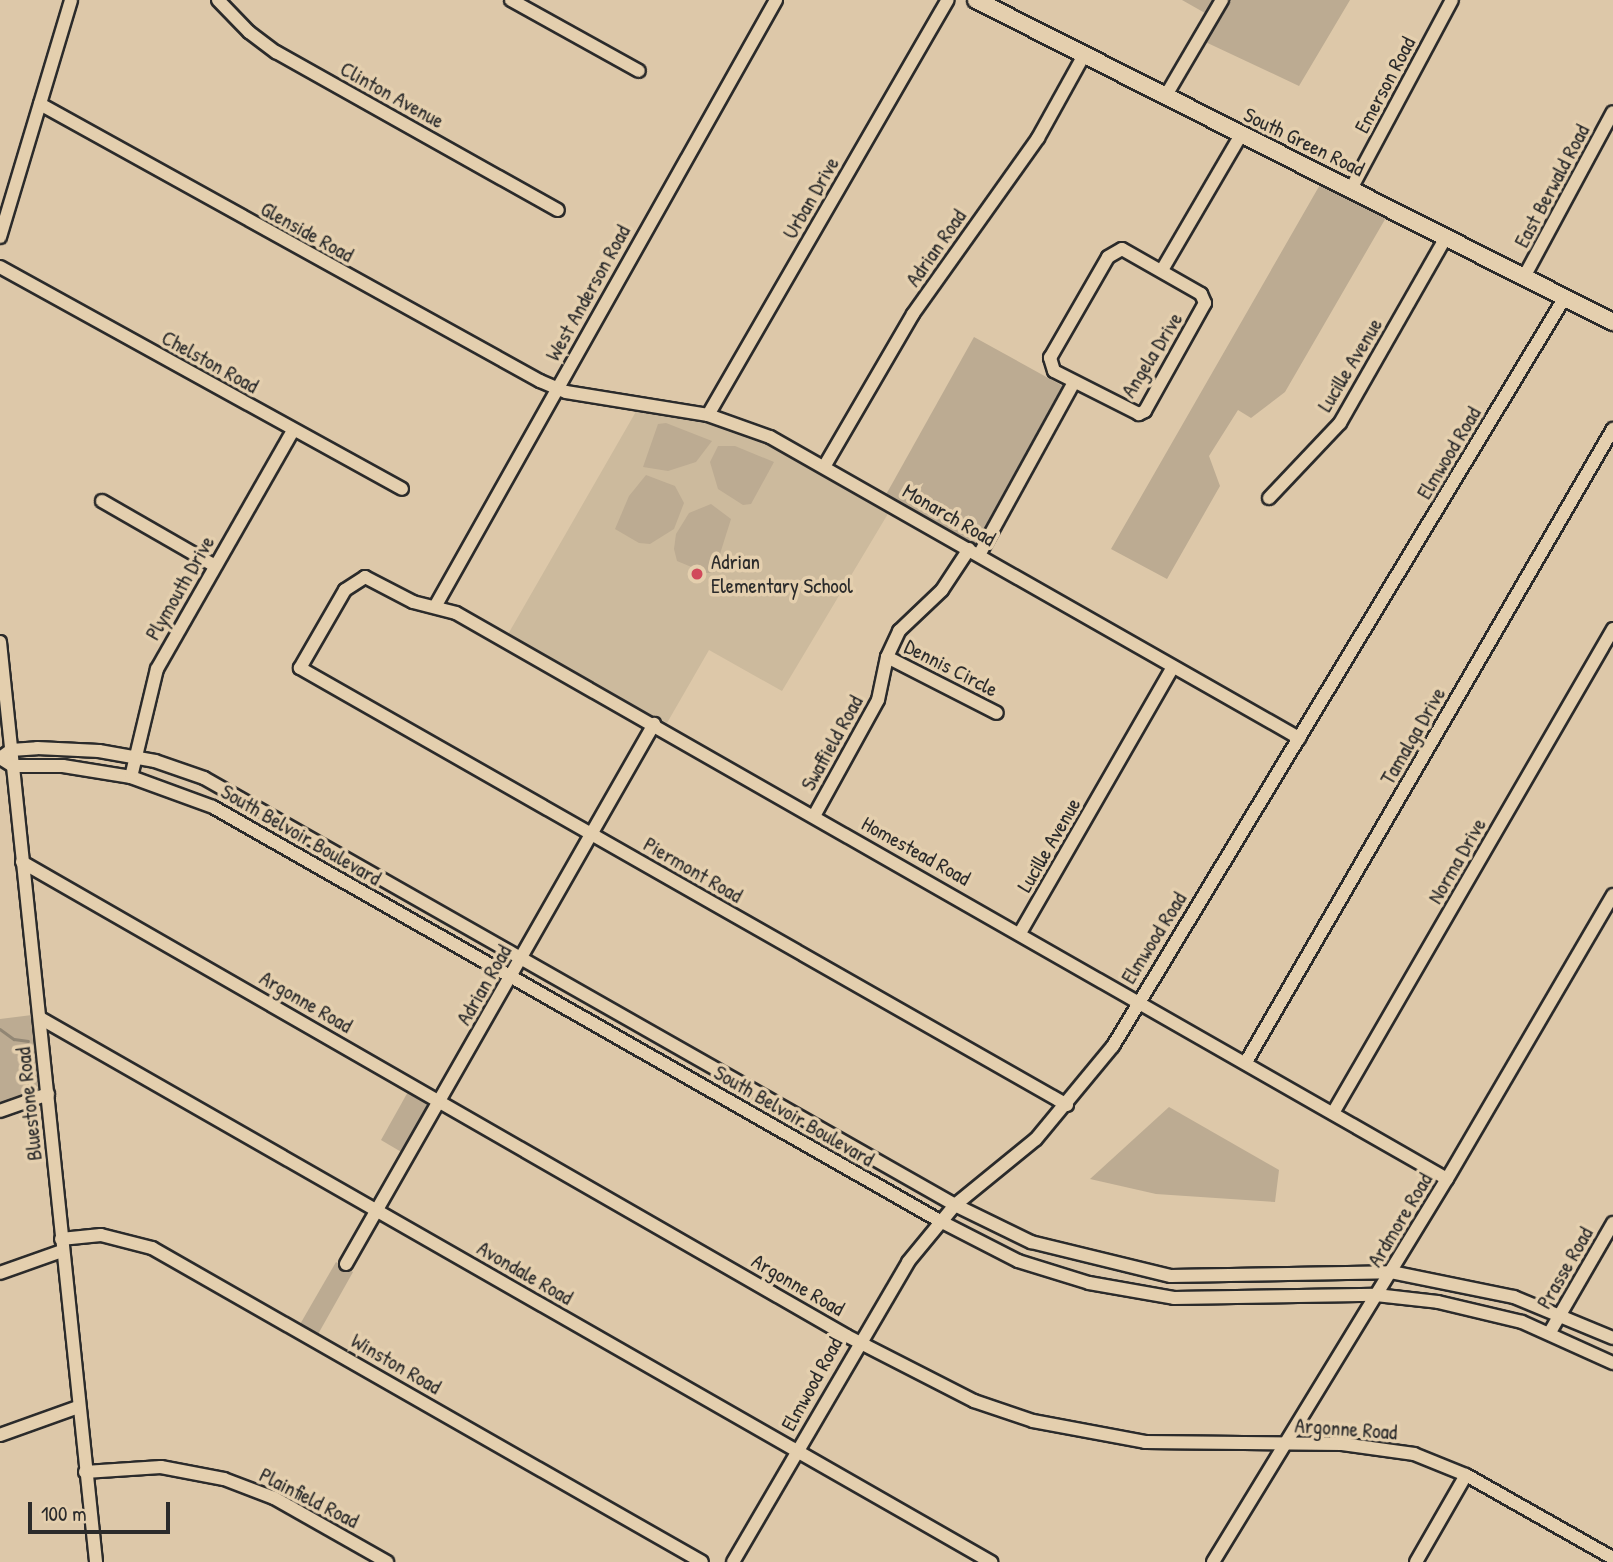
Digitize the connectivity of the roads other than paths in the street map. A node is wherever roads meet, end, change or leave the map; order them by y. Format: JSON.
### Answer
{"nodes":[{"id":1,"x":71,"y":0,"type":"edge"},
{"id":2,"x":218,"y":0,"type":"edge"},
{"id":3,"x":511,"y":0,"type":"edge"},
{"id":4,"x":776,"y":0,"type":"edge"},
{"id":5,"x":948,"y":0,"type":"edge"},
{"id":6,"x":976,"y":0,"type":"edge"},
{"id":7,"x":1222,"y":0,"type":"edge"},
{"id":8,"x":1452,"y":0,"type":"edge"},
{"id":9,"x":1084,"y":55,"type":"junction"},
{"id":10,"x":639,"y":71,"type":"dead end"},
{"id":11,"x":1165,"y":97,"type":"junction"},
{"id":12,"x":40,"y":104,"type":"junction"},
{"id":13,"x":1613,"y":112,"type":"edge"},
{"id":14,"x":1241,"y":135,"type":"junction"},
{"id":15,"x":1351,"y":189,"type":"junction"},
{"id":16,"x":558,"y":210,"type":"dead end"},
{"id":17,"x":0,"y":237,"type":"edge"},
{"id":18,"x":1446,"y":237,"type":"junction"},
{"id":19,"x":0,"y":267,"type":"edge"},
{"id":20,"x":1162,"y":270,"type":"junction"},
{"id":21,"x":1524,"y":277,"type":"junction"},
{"id":22,"x":1565,"y":298,"type":"junction"},
{"id":23,"x":1613,"y":322,"type":"edge"},
{"id":24,"x":1074,"y":382,"type":"junction"},
{"id":25,"x":556,"y":388,"type":"junction"},
{"id":26,"x":708,"y":415,"type":"junction"},
{"id":27,"x":1613,"y":429,"type":"edge"},
{"id":28,"x":293,"y":431,"type":"junction"},
{"id":29,"x":824,"y":467,"type":"junction"},
{"id":30,"x":402,"y":489,"type":"dead end"},
{"id":31,"x":1269,"y":498,"type":"dead end"},
{"id":32,"x":102,"y":501,"type":"dead end"},
{"id":33,"x":974,"y":552,"type":"junction"},
{"id":34,"x":215,"y":566,"type":"junction"},
{"id":35,"x":436,"y":605,"type":"junction"},
{"id":36,"x":1613,"y":629,"type":"edge"},
{"id":37,"x":0,"y":642,"type":"edge"},
{"id":38,"x":887,"y":657,"type":"junction"},
{"id":39,"x":1173,"y":667,"type":"junction"},
{"id":40,"x":300,"y":668,"type":"joint"},
{"id":41,"x":996,"y":712,"type":"dead end"},
{"id":42,"x":654,"y":724,"type":"junction"},
{"id":43,"x":1299,"y":738,"type":"junction"},
{"id":44,"x":11,"y":750,"type":"junction"},
{"id":45,"x":135,"y":757,"type":"junction"},
{"id":46,"x":13,"y":766,"type":"junction"},
{"id":47,"x":131,"y":777,"type":"junction"},
{"id":48,"x":814,"y":816,"type":"junction"},
{"id":49,"x":590,"y":834,"type":"junction"},
{"id":50,"x":22,"y":862,"type":"junction"},
{"id":51,"x":1613,"y":895,"type":"edge"},
{"id":52,"x":1020,"y":933,"type":"junction"},
{"id":53,"x":522,"y":958,"type":"junction"},
{"id":54,"x":511,"y":977,"type":"junction"},
{"id":55,"x":1138,"y":1001,"type":"junction"},
{"id":56,"x":40,"y":1018,"type":"junction"},
{"id":57,"x":1246,"y":1062,"type":"junction"},
{"id":58,"x":48,"y":1094,"type":"junction"},
{"id":59,"x":439,"y":1101,"type":"junction"},
{"id":60,"x":1067,"y":1105,"type":"junction"},
{"id":61,"x":0,"y":1111,"type":"edge"},
{"id":62,"x":1334,"y":1113,"type":"junction"},
{"id":63,"x":1447,"y":1180,"type":"junction"},
{"id":64,"x":955,"y":1205,"type":"junction"},
{"id":65,"x":377,"y":1211,"type":"junction"},
{"id":66,"x":940,"y":1221,"type":"junction"},
{"id":67,"x":1613,"y":1223,"type":"edge"},
{"id":68,"x":62,"y":1245,"type":"junction"},
{"id":69,"x":346,"y":1264,"type":"dead end"},
{"id":70,"x":1391,"y":1272,"type":"junction"},
{"id":71,"x":0,"y":1273,"type":"edge"},
{"id":72,"x":1376,"y":1295,"type":"junction"},
{"id":73,"x":1560,"y":1313,"type":"junction"},
{"id":74,"x":1550,"y":1332,"type":"junction"},
{"id":75,"x":1613,"y":1338,"type":"edge"},
{"id":76,"x":858,"y":1342,"type":"junction"},
{"id":77,"x":1613,"y":1363,"type":"edge"},
{"id":78,"x":78,"y":1407,"type":"junction"},
{"id":79,"x":0,"y":1435,"type":"edge"},
{"id":80,"x":1284,"y":1445,"type":"junction"},
{"id":81,"x":797,"y":1451,"type":"junction"},
{"id":82,"x":85,"y":1472,"type":"junction"},
{"id":83,"x":1466,"y":1475,"type":"junction"},
{"id":84,"x":1613,"y":1559,"type":"edge"},
{"id":85,"x":96,"y":1562,"type":"edge"},
{"id":86,"x":387,"y":1562,"type":"edge"},
{"id":87,"x":702,"y":1562,"type":"edge"},
{"id":88,"x":733,"y":1562,"type":"edge"},
{"id":89,"x":991,"y":1562,"type":"edge"},
{"id":90,"x":1213,"y":1562,"type":"edge"},
{"id":91,"x":1416,"y":1562,"type":"edge"}],
"edges":[{"from":1,"to":12,"type":"street"},
{"from":2,"to":16,"type":"street","name":"Clinton Avenue"},
{"from":3,"to":10,"type":"street"},
{"from":4,"to":25,"type":"street","name":"West Anderson Road"},
{"from":5,"to":26,"type":"street","name":"Urban Drive"},
{"from":6,"to":9,"type":"main road","name":"South Green Road"},
{"from":7,"to":11,"type":"street"},
{"from":8,"to":15,"type":"street","name":"Emerson Road"},
{"from":9,"to":11,"type":"main road","name":"South Green Road"},
{"from":9,"to":29,"type":"street","name":"Adrian Road"},
{"from":11,"to":14,"type":"main road","name":"South Green Road"},
{"from":12,"to":17,"type":"street"},
{"from":12,"to":25,"type":"street","name":"Glenside Road"},
{"from":13,"to":21,"type":"street","name":"East Berwald Road"},
{"from":14,"to":15,"type":"main road","name":"South Green Road"},
{"from":14,"to":20,"type":"street"},
{"from":15,"to":18,"type":"main road","name":"South Green Road"},
{"from":18,"to":21,"type":"main road","name":"South Green Road"},
{"from":18,"to":31,"type":"street","name":"Lucille Avenue"},
{"from":19,"to":28,"type":"street","name":"Chelston Road"},
{"from":20,"to":24,"type":"street"},
{"from":20,"to":24,"type":"street","name":"Angela Drive"},
{"from":21,"to":22,"type":"main road","name":"South Green Road"},
{"from":22,"to":23,"type":"main road","name":"South Green Road"},
{"from":22,"to":43,"type":"street","name":"Elmwood Road"},
{"from":24,"to":33,"type":"street","name":"Swaffield Road"},
{"from":25,"to":26,"type":"street","name":"Monarch Road"},
{"from":25,"to":35,"type":"street","name":"West Anderson Road"},
{"from":26,"to":29,"type":"street","name":"Monarch Road"},
{"from":27,"to":57,"type":"street","name":"Tamalga Drive"},
{"from":28,"to":30,"type":"street","name":"Chelston Road"},
{"from":28,"to":34,"type":"street","name":"Plymouth Drive"},
{"from":29,"to":33,"type":"street","name":"Monarch Road"},
{"from":32,"to":34,"type":"street"},
{"from":33,"to":38,"type":"street","name":"Swaffield Road"},
{"from":33,"to":39,"type":"street","name":"Monarch Road"},
{"from":34,"to":45,"type":"street","name":"Plymouth Drive"},
{"from":35,"to":40,"type":"street","name":"Homestead Road"},
{"from":35,"to":42,"type":"street","name":"Homestead Road"},
{"from":36,"to":62,"type":"street","name":"Norma Drive"},
{"from":37,"to":44,"type":"street","name":"Bluestone Road"},
{"from":38,"to":41,"type":"street","name":"Dennis Circle"},
{"from":38,"to":48,"type":"street","name":"Swaffield Road"},
{"from":39,"to":43,"type":"street","name":"Monarch Road"},
{"from":39,"to":52,"type":"street","name":"Lucille Avenue"},
{"from":40,"to":49,"type":"street","name":"Piermont Road"},
{"from":42,"to":48,"type":"street","name":"Homestead Road"},
{"from":42,"to":49,"type":"street","name":"Adrian Road"},
{"from":43,"to":55,"type":"street","name":"Elmwood Road"},
{"from":44,"to":45,"type":"street","name":"South Belvoir Boulevard"},
{"from":44,"to":46,"type":"street","name":"Bluestone Road"},
{"from":45,"to":47,"type":"street","name":"Plymouth Drive"},
{"from":45,"to":53,"type":"street","name":"South Belvoir Boulevard"},
{"from":46,"to":47,"type":"street","name":"South Belvoir Boulevard"},
{"from":46,"to":50,"type":"street","name":"Bluestone Road"},
{"from":47,"to":54,"type":"street","name":"South Belvoir Boulevard"},
{"from":48,"to":52,"type":"street","name":"Homestead Road"},
{"from":49,"to":53,"type":"street","name":"Adrian Road"},
{"from":49,"to":60,"type":"street","name":"Piermont Road"},
{"from":50,"to":56,"type":"street","name":"Bluestone Road"},
{"from":50,"to":59,"type":"street","name":"Argonne Road"},
{"from":51,"to":63,"type":"street","name":"Ardmore Road"},
{"from":52,"to":55,"type":"street","name":"Homestead Road"},
{"from":53,"to":54,"type":"street","name":"Adrian Road"},
{"from":53,"to":64,"type":"street","name":"South Belvoir Boulevard"},
{"from":54,"to":59,"type":"street","name":"Adrian Road"},
{"from":54,"to":66,"type":"street","name":"South Belvoir Boulevard"},
{"from":55,"to":57,"type":"street","name":"Homestead Road"},
{"from":55,"to":60,"type":"street","name":"Elmwood Road"},
{"from":56,"to":58,"type":"street","name":"Bluestone Road"},
{"from":56,"to":65,"type":"street","name":"Avondale Road"},
{"from":57,"to":62,"type":"street","name":"Homestead Road"},
{"from":58,"to":61,"type":"street"},
{"from":58,"to":68,"type":"street","name":"Bluestone Road"},
{"from":59,"to":65,"type":"street","name":"Adrian Road"},
{"from":59,"to":76,"type":"street","name":"Argonne Road"},
{"from":60,"to":64,"type":"street","name":"Elmwood Road"},
{"from":62,"to":63,"type":"street","name":"Homestead Road"},
{"from":63,"to":70,"type":"street","name":"Ardmore Road"},
{"from":64,"to":66,"type":"street","name":"Elmwood Road"},
{"from":64,"to":70,"type":"street","name":"South Belvoir Boulevard"},
{"from":65,"to":69,"type":"street","name":"Adrian Road"},
{"from":65,"to":81,"type":"street","name":"Avondale Road"},
{"from":66,"to":72,"type":"street","name":"South Belvoir Boulevard"},
{"from":66,"to":76,"type":"street","name":"Elmwood Road"},
{"from":67,"to":73,"type":"street","name":"Prasse Road"},
{"from":68,"to":71,"type":"street","name":"Winston Road"},
{"from":68,"to":78,"type":"street","name":"Bluestone Road"},
{"from":68,"to":87,"type":"street","name":"Winston Road"},
{"from":70,"to":72,"type":"street","name":"Ardmore Road"},
{"from":70,"to":73,"type":"street","name":"South Belvoir Boulevard"},
{"from":72,"to":74,"type":"street","name":"South Belvoir Boulevard"},
{"from":72,"to":80,"type":"street","name":"Ardmore Road"},
{"from":73,"to":74,"type":"street","name":"Prasse Road"},
{"from":73,"to":75,"type":"street","name":"South Belvoir Boulevard"},
{"from":74,"to":77,"type":"street","name":"South Belvoir Boulevard"},
{"from":76,"to":80,"type":"street","name":"Argonne Road"},
{"from":76,"to":81,"type":"street","name":"Elmwood Road"},
{"from":78,"to":79,"type":"street"},
{"from":78,"to":82,"type":"street","name":"Bluestone Road"},
{"from":80,"to":83,"type":"street","name":"Argonne Road"},
{"from":80,"to":90,"type":"street","name":"Ardmore Road"},
{"from":81,"to":88,"type":"street","name":"Elmwood Road"},
{"from":81,"to":89,"type":"street","name":"Avondale Road"},
{"from":82,"to":85,"type":"street","name":"Bluestone Road"},
{"from":82,"to":86,"type":"street","name":"Plainfield Road"},
{"from":83,"to":84,"type":"street","name":"Argonne Road"},
{"from":83,"to":91,"type":"street"}]}
